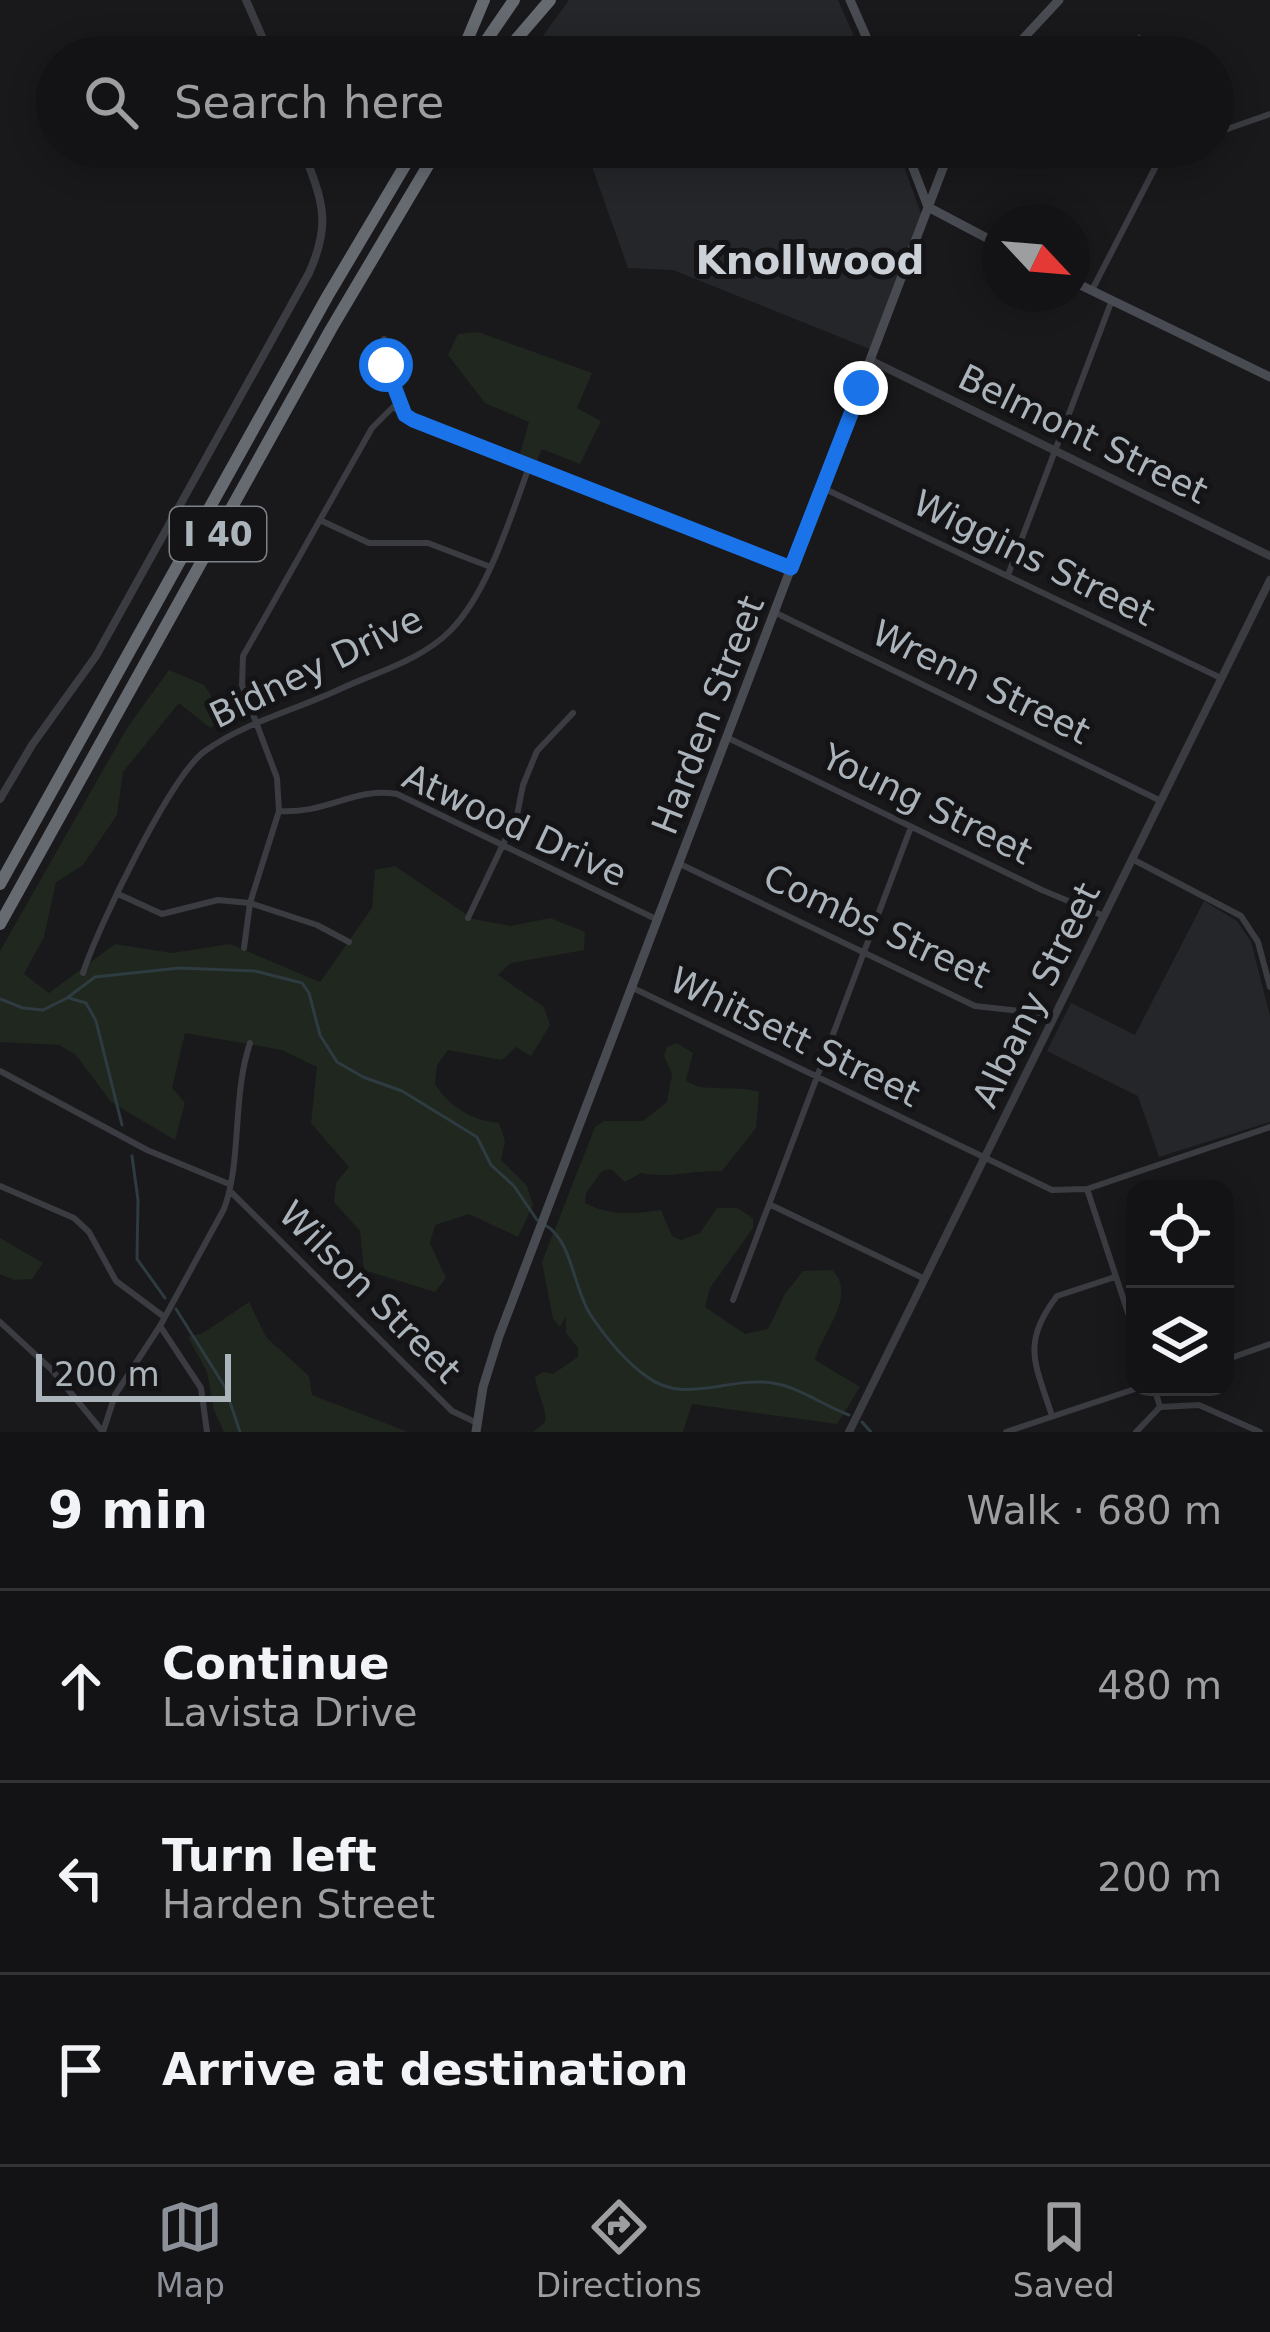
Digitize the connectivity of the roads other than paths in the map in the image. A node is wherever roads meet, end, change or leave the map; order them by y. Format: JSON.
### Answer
{"nodes":[{"id":1,"x":246,"y":0,"type":"edge"},
{"id":2,"x":484,"y":0,"type":"edge"},
{"id":3,"x":514,"y":0,"type":"edge"},
{"id":4,"x":540,"y":0,"type":"edge"},
{"id":5,"x":550,"y":0,"type":"edge"},
{"id":6,"x":850,"y":0,"type":"edge"},
{"id":7,"x":1059,"y":0,"type":"edge"},
{"id":8,"x":262,"y":36,"type":"edge"},
{"id":9,"x":469,"y":36,"type":"edge"},
{"id":10,"x":489,"y":36,"type":"edge"},
{"id":11,"x":515,"y":36,"type":"edge"},
{"id":12,"x":519,"y":36,"type":"edge"},
{"id":13,"x":866,"y":36,"type":"edge"},
{"id":14,"x":1026,"y":36,"type":"edge"},
{"id":15,"x":1270,"y":114,"type":"edge"},
{"id":16,"x":1234,"y":127,"type":"edge"},
{"id":17,"x":310,"y":168,"type":"edge"},
{"id":18,"x":402,"y":168,"type":"edge"},
{"id":19,"x":427,"y":168,"type":"edge"},
{"id":20,"x":913,"y":168,"type":"edge"},
{"id":21,"x":943,"y":168,"type":"edge"},
{"id":22,"x":1155,"y":168,"type":"edge"},
{"id":23,"x":928,"y":207,"type":"junction"},
{"id":24,"x":982,"y":236,"type":"edge"},
{"id":25,"x":1092,"y":290,"type":"joint"},
{"id":26,"x":1112,"y":300,"type":"junction"},
{"id":27,"x":384,"y":340,"type":"dead end"},
{"id":28,"x":872,"y":361,"type":"junction"},
{"id":29,"x":1270,"y":377,"type":"edge"},
{"id":30,"x":405,"y":415,"type":"junction"},
{"id":31,"x":1056,"y":450,"type":"junction"},
{"id":32,"x":530,"y":467,"type":"junction"},
{"id":33,"x":823,"y":488,"type":"junction"},
{"id":34,"x":322,"y":521,"type":"junction"},
{"id":35,"x":1270,"y":556,"type":"edge"},
{"id":36,"x":488,"y":566,"type":"junction"},
{"id":37,"x":791,"y":568,"type":"junction"},
{"id":38,"x":1008,"y":575,"type":"junction"},
{"id":39,"x":1270,"y":580,"type":"edge"},
{"id":40,"x":776,"y":614,"type":"junction"},
{"id":41,"x":1221,"y":678,"type":"junction"},
{"id":42,"x":573,"y":713,"type":"dead end"},
{"id":43,"x":258,"y":725,"type":"junction"},
{"id":44,"x":728,"y":737,"type":"junction"},
{"id":45,"x":0,"y":799,"type":"edge"},
{"id":46,"x":1161,"y":800,"type":"junction"},
{"id":47,"x":279,"y":811,"type":"junction"},
{"id":48,"x":911,"y":827,"type":"junction"},
{"id":49,"x":504,"y":845,"type":"junction"},
{"id":50,"x":1134,"y":860,"type":"junction"},
{"id":51,"x":680,"y":864,"type":"junction"},
{"id":52,"x":0,"y":884,"type":"edge"},
{"id":53,"x":118,"y":895,"type":"junction"},
{"id":54,"x":250,"y":903,"type":"junction"},
{"id":55,"x":1104,"y":916,"type":"junction"},
{"id":56,"x":468,"y":918,"type":"dead end"},
{"id":57,"x":658,"y":920,"type":"junction"},
{"id":58,"x":0,"y":923,"type":"edge"},
{"id":59,"x":349,"y":943,"type":"dead end"},
{"id":60,"x":244,"y":948,"type":"dead end"},
{"id":61,"x":864,"y":952,"type":"junction"},
{"id":62,"x":83,"y":974,"type":"dead end"},
{"id":63,"x":1270,"y":987,"type":"edge"},
{"id":64,"x":633,"y":988,"type":"junction"},
{"id":65,"x":1056,"y":1015,"type":"junction"},
{"id":66,"x":250,"y":1043,"type":"dead end"},
{"id":67,"x":0,"y":1071,"type":"edge"},
{"id":68,"x":817,"y":1078,"type":"junction"},
{"id":69,"x":1270,"y":1127,"type":"edge"},
{"id":70,"x":985,"y":1159,"type":"junction"},
{"id":71,"x":0,"y":1186,"type":"edge"},
{"id":72,"x":230,"y":1188,"type":"junction"},
{"id":73,"x":1087,"y":1189,"type":"junction"},
{"id":74,"x":770,"y":1204,"type":"junction"},
{"id":75,"x":1115,"y":1277,"type":"junction"},
{"id":76,"x":925,"y":1279,"type":"junction"},
{"id":77,"x":733,"y":1300,"type":"dead end"},
{"id":78,"x":1126,"y":1308,"type":"edge"},
{"id":79,"x":164,"y":1316,"type":"junction"},
{"id":80,"x":0,"y":1322,"type":"edge"},
{"id":81,"x":160,"y":1326,"type":"junction"},
{"id":82,"x":1270,"y":1344,"type":"edge"},
{"id":83,"x":1234,"y":1357,"type":"edge"},
{"id":84,"x":1126,"y":1392,"type":"edge"},
{"id":85,"x":1157,"y":1396,"type":"edge"},
{"id":86,"x":1160,"y":1407,"type":"junction"},
{"id":87,"x":1052,"y":1416,"type":"junction"},
{"id":88,"x":477,"y":1427,"type":"edge"},
{"id":89,"x":103,"y":1432,"type":"edge"},
{"id":90,"x":208,"y":1432,"type":"edge"},
{"id":91,"x":849,"y":1432,"type":"edge"},
{"id":92,"x":1006,"y":1432,"type":"edge"},
{"id":93,"x":1136,"y":1432,"type":"edge"},
{"id":94,"x":1260,"y":1432,"type":"edge"}],
"edges":[{"from":1,"to":8,"type":"street"},
{"from":2,"to":9,"type":"highway"},
{"from":3,"to":10,"type":"highway"},
{"from":4,"to":11,"type":"highway"},
{"from":5,"to":12,"type":"highway"},
{"from":6,"to":13,"type":"main road"},
{"from":7,"to":14,"type":"main road"},
{"from":15,"to":16,"type":"street"},
{"from":17,"to":45,"type":"street"},
{"from":18,"to":52,"type":"highway","number":"I 40"},
{"from":19,"to":58,"type":"highway","number":"I 40"},
{"from":20,"to":23,"type":"main road"},
{"from":21,"to":23,"type":"main road","name":"Harden Street"},
{"from":22,"to":25,"type":"street"},
{"from":23,"to":24,"type":"main road"},
{"from":23,"to":28,"type":"main road","name":"Harden Street"},
{"from":25,"to":26,"type":"main road"},
{"from":26,"to":29,"type":"main road"},
{"from":26,"to":31,"type":"street"},
{"from":27,"to":30,"type":"street"},
{"from":28,"to":31,"type":"street","name":"Belmont Street"},
{"from":28,"to":33,"type":"main road","name":"Harden Street"},
{"from":30,"to":32,"type":"street"},
{"from":30,"to":34,"type":"street"},
{"from":31,"to":35,"type":"street","name":"Belmont Street"},
{"from":31,"to":38,"type":"street"},
{"from":32,"to":36,"type":"street","name":"Bidney Drive"},
{"from":32,"to":37,"type":"street"},
{"from":33,"to":37,"type":"main road","name":"Harden Street"},
{"from":33,"to":38,"type":"street","name":"Wiggins Street"},
{"from":34,"to":36,"type":"street"},
{"from":34,"to":43,"type":"street"},
{"from":36,"to":43,"type":"street","name":"Bidney Drive"},
{"from":37,"to":40,"type":"main road","name":"Harden Street"},
{"from":38,"to":41,"type":"street","name":"Wiggins Street"},
{"from":39,"to":41,"type":"street","name":"Albany Street"},
{"from":40,"to":44,"type":"main road","name":"Harden Street"},
{"from":40,"to":46,"type":"street","name":"Wrenn Street"},
{"from":41,"to":46,"type":"street","name":"Albany Street"},
{"from":42,"to":49,"type":"street"},
{"from":43,"to":47,"type":"street"},
{"from":43,"to":53,"type":"street","name":"Bidney Drive"},
{"from":44,"to":48,"type":"street","name":"Young Street"},
{"from":44,"to":51,"type":"main road","name":"Harden Street"},
{"from":46,"to":50,"type":"street","name":"Albany Street"},
{"from":47,"to":49,"type":"street","name":"Atwood Drive"},
{"from":47,"to":54,"type":"street"},
{"from":48,"to":55,"type":"street","name":"Young Street"},
{"from":48,"to":61,"type":"street"},
{"from":49,"to":56,"type":"street"},
{"from":49,"to":57,"type":"street","name":"Atwood Drive"},
{"from":50,"to":55,"type":"street","name":"Albany Street"},
{"from":50,"to":63,"type":"street"},
{"from":51,"to":57,"type":"main road","name":"Harden Street"},
{"from":51,"to":61,"type":"street","name":"Combs Street"},
{"from":53,"to":54,"type":"street"},
{"from":53,"to":62,"type":"street","name":"Bidney Drive"},
{"from":54,"to":59,"type":"street"},
{"from":54,"to":60,"type":"street"},
{"from":55,"to":65,"type":"street","name":"Albany Street"},
{"from":57,"to":64,"type":"main road","name":"Harden Street"},
{"from":61,"to":65,"type":"street","name":"Combs Street"},
{"from":61,"to":68,"type":"street"},
{"from":64,"to":68,"type":"street","name":"Whitsett Street"},
{"from":64,"to":88,"type":"main road","name":"Harden Street"},
{"from":65,"to":70,"type":"street","name":"Albany Street"},
{"from":66,"to":72,"type":"street"},
{"from":67,"to":72,"type":"street","name":"Wilson Street"},
{"from":68,"to":70,"type":"street","name":"Whitsett Street"},
{"from":68,"to":74,"type":"street"},
{"from":69,"to":73,"type":"street","name":"Whitsett Street"},
{"from":70,"to":73,"type":"street","name":"Whitsett Street"},
{"from":70,"to":76,"type":"street","name":"Albany Street"},
{"from":71,"to":79,"type":"street"},
{"from":72,"to":79,"type":"street"},
{"from":72,"to":88,"type":"street","name":"Wilson Street"},
{"from":73,"to":75,"type":"street"},
{"from":74,"to":76,"type":"street"},
{"from":74,"to":77,"type":"street"},
{"from":75,"to":78,"type":"street"},
{"from":75,"to":87,"type":"street"},
{"from":76,"to":91,"type":"street","name":"Albany Street"},
{"from":79,"to":81,"type":"street"},
{"from":80,"to":89,"type":"street"},
{"from":81,"to":89,"type":"street"},
{"from":81,"to":90,"type":"street"},
{"from":82,"to":83,"type":"street"},
{"from":84,"to":87,"type":"street"},
{"from":85,"to":86,"type":"street"},
{"from":86,"to":93,"type":"street"},
{"from":86,"to":94,"type":"street"},
{"from":87,"to":92,"type":"street"}]}
